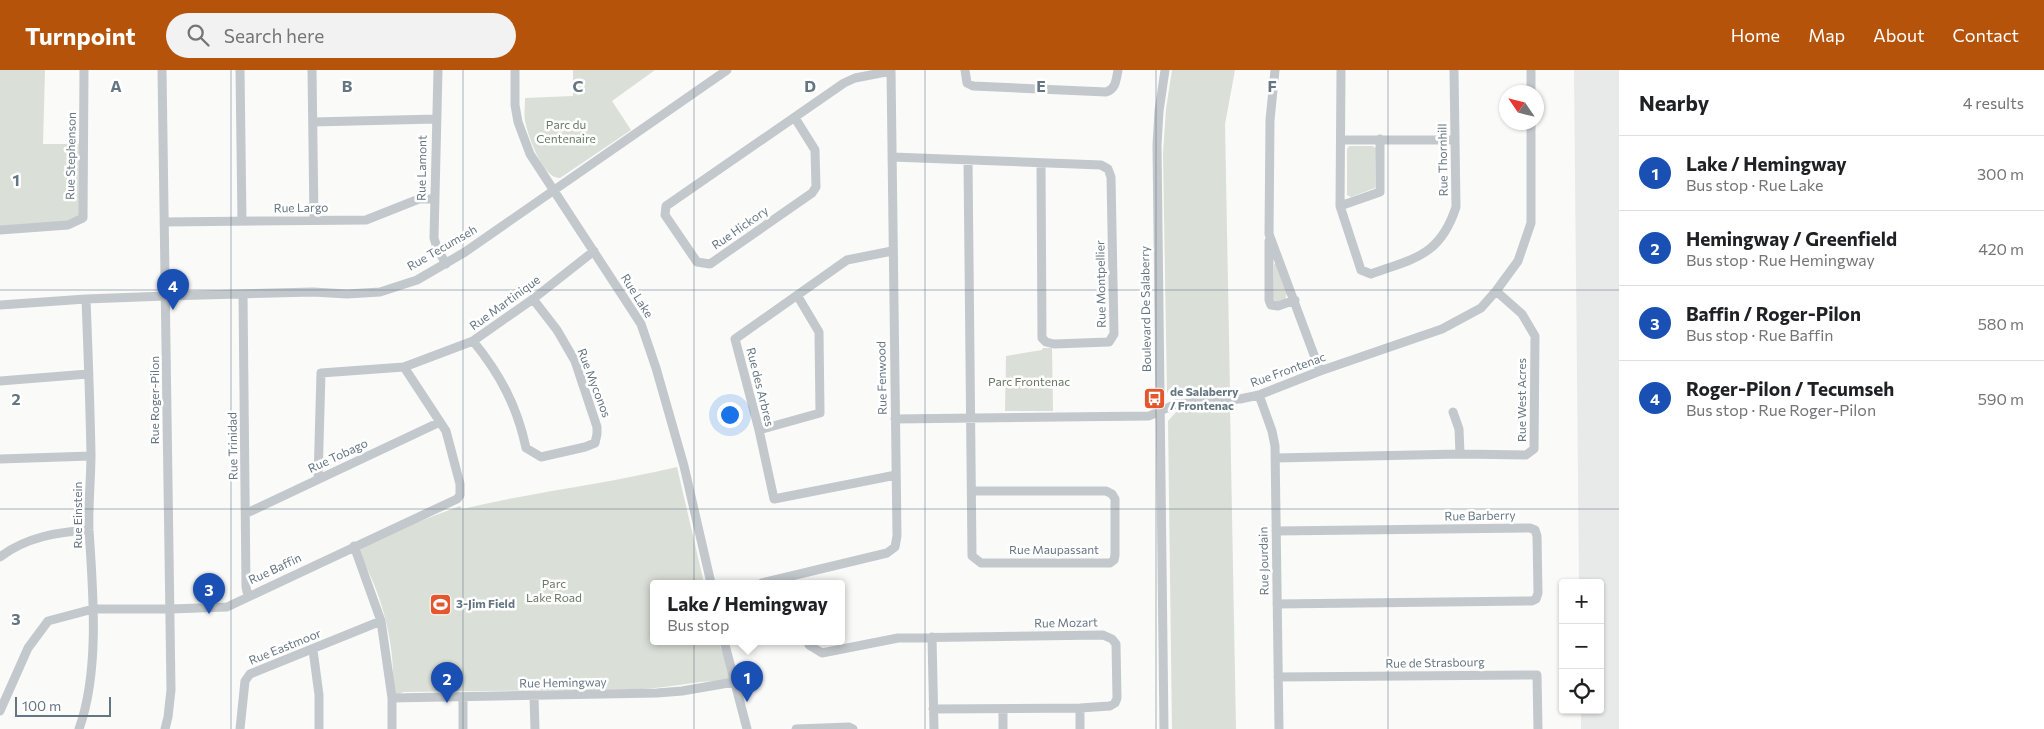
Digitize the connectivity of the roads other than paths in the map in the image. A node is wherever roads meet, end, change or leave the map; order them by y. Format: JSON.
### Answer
{"nodes":[{"id":1,"x":84,"y":70,"type":"edge"},
{"id":2,"x":162,"y":70,"type":"edge"},
{"id":3,"x":240,"y":70,"type":"edge"},
{"id":4,"x":312,"y":70,"type":"edge"},
{"id":5,"x":438,"y":70,"type":"edge"},
{"id":6,"x":515,"y":70,"type":"edge"},
{"id":7,"x":727,"y":70,"type":"edge"},
{"id":8,"x":891,"y":70,"type":"edge"},
{"id":9,"x":965,"y":70,"type":"edge"},
{"id":10,"x":1118,"y":70,"type":"edge"},
{"id":11,"x":1165,"y":70,"type":"edge"},
{"id":12,"x":1275,"y":70,"type":"edge"},
{"id":13,"x":1341,"y":70,"type":"edge"},
{"id":14,"x":1454,"y":70,"type":"edge"},
{"id":15,"x":1531,"y":70,"type":"edge"},
{"id":16,"x":1531,"y":85,"type":"edge"},
{"id":17,"x":795,"y":118,"type":"junction"},
{"id":18,"x":436,"y":119,"type":"junction"},
{"id":19,"x":313,"y":122,"type":"junction"},
{"id":20,"x":1531,"y":130,"type":"edge"},
{"id":21,"x":1380,"y":139,"type":"junction"},
{"id":22,"x":1341,"y":140,"type":"junction"},
{"id":23,"x":1455,"y":140,"type":"junction"},
{"id":24,"x":892,"y":157,"type":"junction"},
{"id":25,"x":968,"y":161,"type":"junction"},
{"id":26,"x":1041,"y":162,"type":"junction"},
{"id":27,"x":553,"y":191,"type":"junction"},
{"id":28,"x":434,"y":199,"type":"junction"},
{"id":29,"x":1340,"y":206,"type":"junction"},
{"id":30,"x":314,"y":220,"type":"junction"},
{"id":31,"x":242,"y":221,"type":"junction"},
{"id":32,"x":165,"y":222,"type":"junction"},
{"id":33,"x":0,"y":230,"type":"edge"},
{"id":34,"x":1269,"y":234,"type":"junction"},
{"id":35,"x":594,"y":251,"type":"junction"},
{"id":36,"x":892,"y":251,"type":"junction"},
{"id":37,"x":446,"y":264,"type":"junction"},
{"id":38,"x":1496,"y":291,"type":"junction"},
{"id":39,"x":243,"y":295,"type":"junction"},
{"id":40,"x":797,"y":295,"type":"junction"},
{"id":41,"x":166,"y":296,"type":"junction"},
{"id":42,"x":86,"y":299,"type":"junction"},
{"id":43,"x":533,"y":299,"type":"junction"},
{"id":44,"x":1295,"y":300,"type":"junction"},
{"id":45,"x":0,"y":305,"type":"edge"},
{"id":46,"x":473,"y":341,"type":"junction"},
{"id":47,"x":404,"y":367,"type":"junction"},
{"id":48,"x":1320,"y":371,"type":"junction"},
{"id":49,"x":88,"y":374,"type":"junction"},
{"id":50,"x":0,"y":381,"type":"edge"},
{"id":51,"x":1259,"y":395,"type":"junction"},
{"id":52,"x":1160,"y":410,"type":"junction"},
{"id":53,"x":1453,"y":412,"type":"dead end"},
{"id":54,"x":895,"y":419,"type":"junction"},
{"id":55,"x":970,"y":419,"type":"junction"},
{"id":56,"x":440,"y":422,"type":"junction"},
{"id":57,"x":759,"y":430,"type":"junction"},
{"id":58,"x":1460,"y":454,"type":"junction"},
{"id":59,"x":91,"y":456,"type":"junction"},
{"id":60,"x":1276,"y":458,"type":"junction"},
{"id":61,"x":0,"y":459,"type":"edge"},
{"id":62,"x":896,"y":475,"type":"junction"},
{"id":63,"x":318,"y":479,"type":"junction"},
{"id":64,"x":972,"y":491,"type":"junction"},
{"id":65,"x":246,"y":513,"type":"junction"},
{"id":66,"x":90,"y":530,"type":"junction"},
{"id":67,"x":1276,"y":531,"type":"junction"},
{"id":68,"x":354,"y":546,"type":"junction"},
{"id":69,"x":0,"y":557,"type":"edge"},
{"id":70,"x":795,"y":579,"type":"edge"},
{"id":71,"x":710,"y":580,"type":"edge"},
{"id":72,"x":248,"y":596,"type":"junction"},
{"id":73,"x":1277,"y":604,"type":"junction"},
{"id":74,"x":93,"y":608,"type":"junction"},
{"id":75,"x":171,"y":609,"type":"junction"},
{"id":76,"x":381,"y":621,"type":"junction"},
{"id":77,"x":932,"y":637,"type":"junction"},
{"id":78,"x":725,"y":645,"type":"edge"},
{"id":79,"x":809,"y":645,"type":"edge"},
{"id":80,"x":313,"y":650,"type":"junction"},
{"id":81,"x":1278,"y":677,"type":"junction"},
{"id":82,"x":734,"y":682,"type":"junction"},
{"id":83,"x":534,"y":696,"type":"junction"},
{"id":84,"x":463,"y":697,"type":"junction"},
{"id":85,"x":392,"y":698,"type":"junction"},
{"id":86,"x":1080,"y":708,"type":"junction"},
{"id":87,"x":933,"y":709,"type":"junction"},
{"id":88,"x":1003,"y":709,"type":"junction"},
{"id":89,"x":0,"y":711,"type":"edge"},
{"id":90,"x":80,"y":729,"type":"edge"},
{"id":91,"x":164,"y":729,"type":"edge"},
{"id":92,"x":240,"y":729,"type":"edge"},
{"id":93,"x":319,"y":729,"type":"edge"},
{"id":94,"x":392,"y":729,"type":"edge"},
{"id":95,"x":463,"y":729,"type":"edge"},
{"id":96,"x":535,"y":729,"type":"edge"},
{"id":97,"x":747,"y":729,"type":"edge"},
{"id":98,"x":796,"y":729,"type":"edge"},
{"id":99,"x":853,"y":729,"type":"edge"},
{"id":100,"x":934,"y":729,"type":"edge"},
{"id":101,"x":1003,"y":729,"type":"edge"},
{"id":102,"x":1080,"y":729,"type":"edge"},
{"id":103,"x":1164,"y":729,"type":"edge"},
{"id":104,"x":1279,"y":729,"type":"edge"},
{"id":105,"x":1538,"y":729,"type":"edge"}],
"edges":[{"from":1,"to":33,"type":"street","name":"Rue Stephenson"},
{"from":2,"to":32,"type":"street","name":"Rue Roger-Pilon"},
{"from":3,"to":31,"type":"street"},
{"from":4,"to":19,"type":"street"},
{"from":5,"to":18,"type":"street","name":"Rue Lamont"},
{"from":6,"to":27,"type":"street","name":"Rue Lake"},
{"from":7,"to":27,"type":"street","name":"Rue Tecumseh"},
{"from":8,"to":17,"type":"street","name":"Rue Hickory"},
{"from":8,"to":24,"type":"street","name":"Rue Fenwood"},
{"from":9,"to":10,"type":"street"},
{"from":11,"to":52,"type":"street","name":"Boulevard De Salaberry"},
{"from":12,"to":34,"type":"street"},
{"from":13,"to":22,"type":"street","name":"Rue Thornhill"},
{"from":14,"to":23,"type":"street","name":"Rue Thornhill"},
{"from":15,"to":16,"type":"street"},
{"from":17,"to":17,"type":"street","name":"Rue Hickory"},
{"from":18,"to":19,"type":"street"},
{"from":18,"to":28,"type":"street","name":"Rue Lamont"},
{"from":19,"to":30,"type":"street"},
{"from":20,"to":38,"type":"street","name":"Rue Frontenac"},
{"from":21,"to":22,"type":"street"},
{"from":21,"to":23,"type":"street"},
{"from":21,"to":29,"type":"street"},
{"from":22,"to":29,"type":"street","name":"Rue Thornhill"},
{"from":23,"to":29,"type":"street","name":"Rue Thornhill"},
{"from":24,"to":25,"type":"street","name":"Rue Montpellier"},
{"from":24,"to":36,"type":"street","name":"Rue Fenwood"},
{"from":25,"to":26,"type":"street","name":"Rue Montpellier"},
{"from":25,"to":55,"type":"street","name":"Rue Maupassant"},
{"from":26,"to":26,"type":"street","name":"Rue Montpellier"},
{"from":27,"to":35,"type":"street","name":"Rue Lake"},
{"from":27,"to":37,"type":"street","name":"Rue Tecumseh"},
{"from":28,"to":30,"type":"street","name":"Rue Largo"},
{"from":28,"to":37,"type":"street","name":"Rue Lamont"},
{"from":30,"to":31,"type":"street","name":"Rue Largo"},
{"from":31,"to":32,"type":"street","name":"Rue Largo"},
{"from":32,"to":41,"type":"street","name":"Rue Roger-Pilon"},
{"from":34,"to":44,"type":"street"},
{"from":34,"to":44,"type":"street"},
{"from":35,"to":43,"type":"street","name":"Rue Martinique"},
{"from":35,"to":71,"type":"street","name":"Rue Lake"},
{"from":36,"to":40,"type":"street","name":"Rue des Arbres"},
{"from":36,"to":54,"type":"street","name":"Rue Fenwood"},
{"from":37,"to":39,"type":"street","name":"Rue Tecumseh"},
{"from":38,"to":48,"type":"street","name":"Rue Frontenac"},
{"from":38,"to":58,"type":"street","name":"Rue West Acres"},
{"from":39,"to":41,"type":"street","name":"Rue Tecumseh"},
{"from":39,"to":65,"type":"street","name":"Rue Trinidad"},
{"from":40,"to":57,"type":"street","name":"Rue des Arbres"},
{"from":40,"to":57,"type":"street"},
{"from":41,"to":42,"type":"street","name":"Rue Tecumseh"},
{"from":41,"to":75,"type":"street","name":"Rue Roger-Pilon"},
{"from":42,"to":45,"type":"street","name":"Rue Tecumseh"},
{"from":42,"to":49,"type":"street","name":"Rue Einstein"},
{"from":43,"to":46,"type":"street","name":"Rue Martinique"},
{"from":43,"to":46,"type":"street","name":"Rue Myconos"},
{"from":44,"to":48,"type":"street"},
{"from":46,"to":47,"type":"street","name":"Rue Martinique"},
{"from":47,"to":56,"type":"street","name":"Rue Baffin"},
{"from":47,"to":63,"type":"street","name":"Rue Martinique"},
{"from":48,"to":51,"type":"street","name":"Rue Frontenac"},
{"from":49,"to":50,"type":"street"},
{"from":49,"to":59,"type":"street","name":"Rue Einstein"},
{"from":51,"to":52,"type":"street","name":"Rue Frontenac"},
{"from":51,"to":60,"type":"street","name":"Rue Jourdain"},
{"from":52,"to":55,"type":"street","name":"Rue Frontenac"},
{"from":52,"to":103,"type":"street","name":"Boulevard De Salaberry"},
{"from":53,"to":58,"type":"street"},
{"from":54,"to":55,"type":"street","name":"Rue Frontenac"},
{"from":54,"to":62,"type":"street","name":"Rue Fenwood"},
{"from":55,"to":64,"type":"street","name":"Rue Maupassant"},
{"from":56,"to":63,"type":"street","name":"Rue Tobago"},
{"from":56,"to":68,"type":"street","name":"Rue Baffin"},
{"from":57,"to":62,"type":"street","name":"Rue des Arbres"},
{"from":58,"to":60,"type":"street","name":"Rue West Acres"},
{"from":59,"to":61,"type":"street"},
{"from":59,"to":66,"type":"street","name":"Rue Einstein"},
{"from":60,"to":67,"type":"street","name":"Rue Jourdain"},
{"from":62,"to":70,"type":"street","name":"Rue Fenwood"},
{"from":63,"to":65,"type":"street","name":"Rue Tobago"},
{"from":64,"to":64,"type":"street","name":"Rue Maupassant"},
{"from":65,"to":72,"type":"street","name":"Rue Trinidad"},
{"from":66,"to":69,"type":"street"},
{"from":66,"to":74,"type":"street","name":"Rue Einstein"},
{"from":67,"to":73,"type":"street","name":"Rue Jourdain"},
{"from":67,"to":73,"type":"street","name":"Rue Barberry"},
{"from":68,"to":72,"type":"street","name":"Rue Baffin"},
{"from":68,"to":76,"type":"street"},
{"from":72,"to":75,"type":"street","name":"Rue Baffin"},
{"from":73,"to":81,"type":"street","name":"Rue Jourdain"},
{"from":74,"to":75,"type":"street","name":"Rue Baffin"},
{"from":74,"to":89,"type":"street","name":"Rue Baffin"},
{"from":74,"to":90,"type":"street","name":"Rue Einstein"},
{"from":75,"to":91,"type":"street","name":"Rue Roger-Pilon"},
{"from":76,"to":80,"type":"street","name":"Rue Eastmoor"},
{"from":76,"to":85,"type":"street"},
{"from":77,"to":79,"type":"street","name":"Rue Mozart"},
{"from":77,"to":86,"type":"street","name":"Rue Mozart"},
{"from":77,"to":87,"type":"street"},
{"from":78,"to":82,"type":"street"},
{"from":80,"to":92,"type":"street","name":"Rue Eastmoor"},
{"from":80,"to":93,"type":"street"},
{"from":81,"to":104,"type":"street","name":"Rue Jourdain"},
{"from":81,"to":105,"type":"street","name":"Rue de Strasbourg"},
{"from":82,"to":83,"type":"street","name":"Rue Hemingway"},
{"from":82,"to":97,"type":"street"},
{"from":83,"to":84,"type":"street","name":"Rue Hemingway"},
{"from":83,"to":96,"type":"street"},
{"from":84,"to":85,"type":"street","name":"Rue Hemingway"},
{"from":84,"to":95,"type":"street"},
{"from":85,"to":94,"type":"street"},
{"from":86,"to":88,"type":"street","name":"Rue Mozart"},
{"from":86,"to":102,"type":"street"},
{"from":87,"to":88,"type":"street","name":"Rue Mozart"},
{"from":87,"to":100,"type":"street"},
{"from":88,"to":101,"type":"street"},
{"from":98,"to":99,"type":"street"}]}
